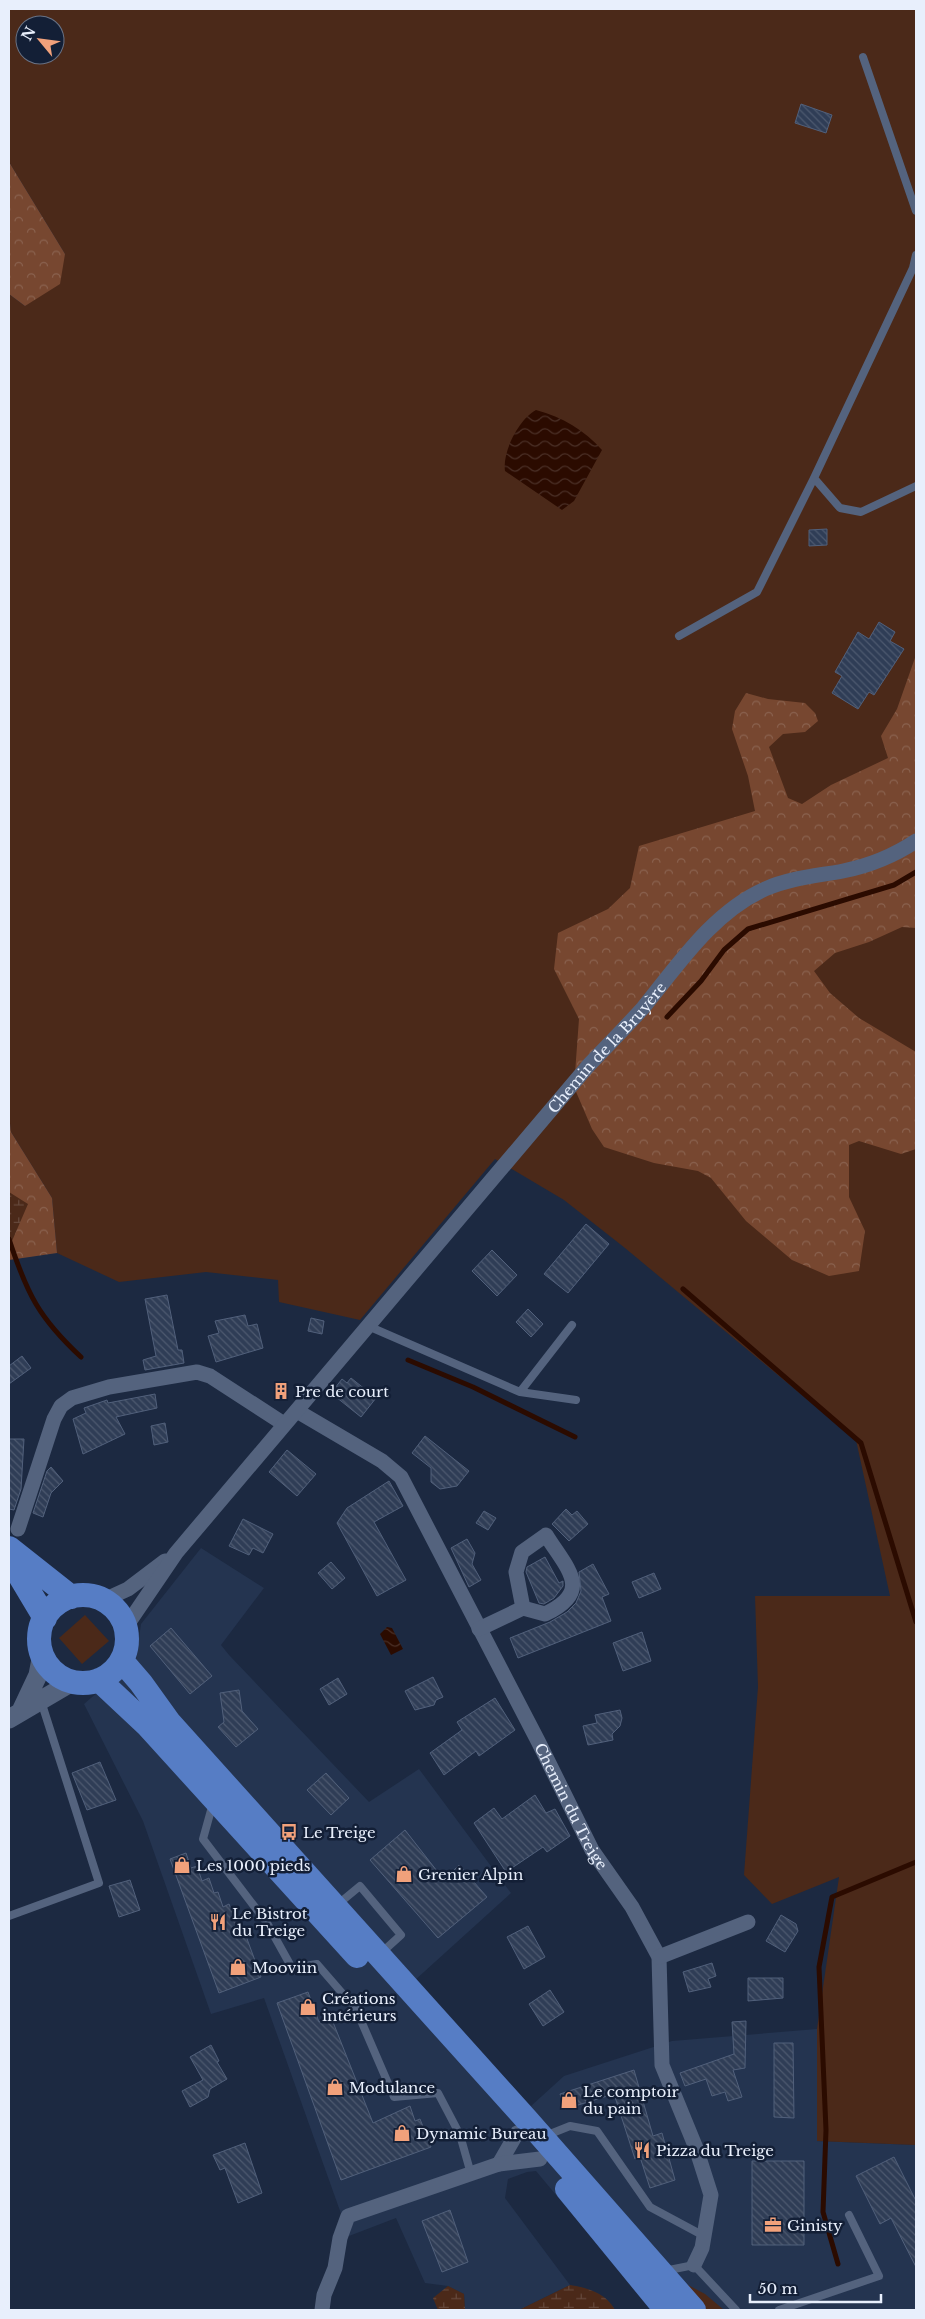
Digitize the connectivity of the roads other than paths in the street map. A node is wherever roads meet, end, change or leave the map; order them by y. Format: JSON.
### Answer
{"nodes":[{"id":1,"x":863,"y":58,"type":"dead end"},
{"id":2,"x":916,"y":211,"type":"edge"},
{"id":3,"x":916,"y":255,"type":"edge"},
{"id":4,"x":814,"y":478,"type":"junction"},
{"id":5,"x":916,"y":486,"type":"edge"},
{"id":6,"x":679,"y":636,"type":"dead end"},
{"id":7,"x":916,"y":841,"type":"edge"},
{"id":8,"x":572,"y":1325,"type":"dead end"},
{"id":9,"x":368,"y":1326,"type":"junction"},
{"id":10,"x":520,"y":1392,"type":"junction"},
{"id":11,"x":576,"y":1400,"type":"dead end"},
{"id":12,"x":297,"y":1411,"type":"junction"},
{"id":13,"x":284,"y":1424,"type":"junction"},
{"id":14,"x":11,"y":1553,"type":"edge"},
{"id":15,"x":176,"y":1553,"type":"junction"},
{"id":16,"x":71,"y":1597,"type":"junction"},
{"id":17,"x":104,"y":1600,"type":"junction"},
{"id":18,"x":523,"y":1608,"type":"junction"},
{"id":19,"x":45,"y":1618,"type":"junction"},
{"id":20,"x":125,"y":1628,"type":"junction"},
{"id":21,"x":479,"y":1628,"type":"junction"},
{"id":22,"x":42,"y":1654,"type":"junction"},
{"id":23,"x":122,"y":1661,"type":"junction"},
{"id":24,"x":99,"y":1680,"type":"junction"},
{"id":25,"x":72,"y":1682,"type":"junction"},
{"id":26,"x":41,"y":1701,"type":"junction"},
{"id":27,"x":15,"y":1715,"type":"edge"},
{"id":28,"x":214,"y":1798,"type":"junction"},
{"id":29,"x":335,"y":1907,"type":"junction"},
{"id":30,"x":9,"y":1916,"type":"edge"},
{"id":31,"x":748,"y":1922,"type":"dead end"},
{"id":32,"x":378,"y":1955,"type":"junction"},
{"id":33,"x":659,"y":1957,"type":"junction"},
{"id":34,"x":517,"y":2133,"type":"junction"},
{"id":35,"x":541,"y":2148,"type":"junction"},
{"id":36,"x":499,"y":2164,"type":"junction"},
{"id":37,"x":471,"y":2174,"type":"junction"},
{"id":38,"x":850,"y":2215,"type":"dead end"},
{"id":39,"x":704,"y":2236,"type":"junction"},
{"id":40,"x":694,"y":2264,"type":"junction"},
{"id":41,"x":659,"y":2272,"type":"junction"},
{"id":42,"x":322,"y":2310,"type":"edge"},
{"id":43,"x":666,"y":2310,"type":"edge"},
{"id":44,"x":694,"y":2310,"type":"edge"},
{"id":45,"x":736,"y":2310,"type":"edge"},
{"id":46,"x":779,"y":2310,"type":"edge"}],
"edges":[{"from":1,"to":2,"type":"lane"},
{"from":3,"to":4,"type":"lane"},
{"from":4,"to":5,"type":"lane"},
{"from":4,"to":6,"type":"lane"},
{"from":7,"to":9,"type":"street","name":"Chemin de la Bruyère"},
{"from":8,"to":10,"type":"lane"},
{"from":9,"to":10,"type":"lane"},
{"from":9,"to":12,"type":"street","name":"Chemin de la Bruyère"},
{"from":10,"to":11,"type":"lane"},
{"from":12,"to":13,"type":"street","name":"Chemin de la Bruyère"},
{"from":12,"to":21,"type":"street","name":"Chemin du Treige"},
{"from":13,"to":14,"type":"street"},
{"from":13,"to":15,"type":"street","name":"Chemin de la Bruyère"},
{"from":14,"to":16,"type":"main road"},
{"from":14,"to":19,"type":"main road"},
{"from":15,"to":17,"type":"street"},
{"from":15,"to":20,"type":"street"},
{"from":16,"to":17,"type":"main road"},
{"from":16,"to":19,"type":"main road"},
{"from":17,"to":20,"type":"main road"},
{"from":18,"to":18,"type":"street"},
{"from":18,"to":21,"type":"street"},
{"from":19,"to":22,"type":"main road"},
{"from":20,"to":23,"type":"main road"},
{"from":21,"to":33,"type":"street","name":"Chemin du Treige"},
{"from":22,"to":25,"type":"main road"},
{"from":22,"to":27,"type":"street"},
{"from":23,"to":24,"type":"main road"},
{"from":23,"to":29,"type":"main road"},
{"from":24,"to":25,"type":"main road"},
{"from":24,"to":28,"type":"main road"},
{"from":25,"to":26,"type":"street"},
{"from":26,"to":27,"type":"street"},
{"from":26,"to":30,"type":"lane"},
{"from":28,"to":34,"type":"main road"},
{"from":28,"to":37,"type":"lane"},
{"from":29,"to":32,"type":"main road"},
{"from":29,"to":32,"type":"lane"},
{"from":31,"to":33,"type":"street"},
{"from":32,"to":35,"type":"main road"},
{"from":33,"to":39,"type":"street","name":"Chemin du Treige"},
{"from":34,"to":35,"type":"main road"},
{"from":34,"to":36,"type":"street"},
{"from":35,"to":36,"type":"street"},
{"from":35,"to":39,"type":"lane"},
{"from":35,"to":41,"type":"main road"},
{"from":35,"to":43,"type":"main road"},
{"from":36,"to":37,"type":"street"},
{"from":37,"to":42,"type":"street"},
{"from":38,"to":46,"type":"lane"},
{"from":39,"to":40,"type":"street","name":"Chemin du Treige"},
{"from":40,"to":41,"type":"lane"},
{"from":40,"to":45,"type":"lane"},
{"from":41,"to":44,"type":"main road"}]}
